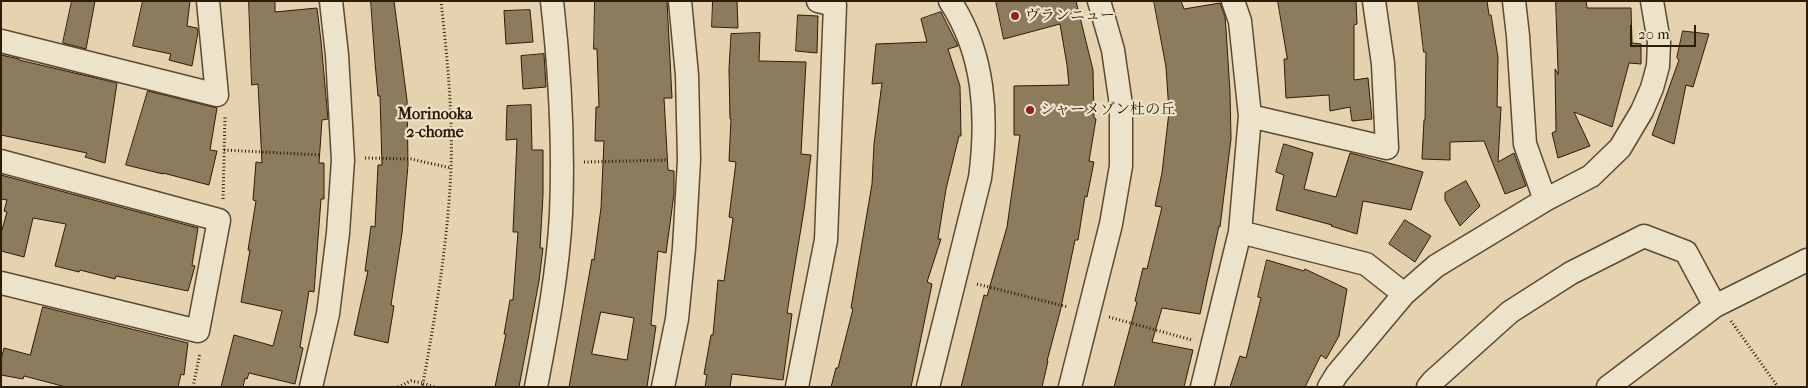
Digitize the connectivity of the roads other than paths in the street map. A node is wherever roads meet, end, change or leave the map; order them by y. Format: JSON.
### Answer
{"nodes":[{"id":1,"x":208,"y":1,"type":"edge"},
{"id":2,"x":331,"y":1,"type":"edge"},
{"id":3,"x":552,"y":1,"type":"edge"},
{"id":4,"x":680,"y":1,"type":"edge"},
{"id":5,"x":818,"y":1,"type":"edge"},
{"id":6,"x":950,"y":1,"type":"edge"},
{"id":7,"x":1099,"y":1,"type":"edge"},
{"id":8,"x":1233,"y":1,"type":"edge"},
{"id":9,"x":1374,"y":1,"type":"edge"},
{"id":10,"x":1514,"y":1,"type":"edge"},
{"id":11,"x":1652,"y":1,"type":"edge"},
{"id":12,"x":1,"y":41,"type":"edge"},
{"id":13,"x":1250,"y":116,"type":"junction"},
{"id":14,"x":1,"y":162,"type":"edge"},
{"id":15,"x":1545,"y":200,"type":"junction"},
{"id":16,"x":1240,"y":232,"type":"junction"},
{"id":17,"x":1807,"y":260,"type":"edge"},
{"id":18,"x":1,"y":283,"type":"edge"},
{"id":19,"x":1404,"y":294,"type":"junction"},
{"id":20,"x":1717,"y":305,"type":"junction"},
{"id":21,"x":311,"y":387,"type":"edge"},
{"id":22,"x":536,"y":387,"type":"edge"},
{"id":23,"x":663,"y":387,"type":"edge"},
{"id":24,"x":797,"y":387,"type":"edge"},
{"id":25,"x":928,"y":387,"type":"edge"},
{"id":26,"x":1070,"y":387,"type":"edge"},
{"id":27,"x":1202,"y":387,"type":"edge"},
{"id":28,"x":1329,"y":387,"type":"edge"},
{"id":29,"x":1428,"y":387,"type":"edge"},
{"id":30,"x":1608,"y":387,"type":"edge"}],
"edges":[{"from":1,"to":12,"type":"street"},
{"from":2,"to":21,"type":"street"},
{"from":3,"to":22,"type":"street"},
{"from":4,"to":23,"type":"street"},
{"from":5,"to":24,"type":"street"},
{"from":6,"to":25,"type":"street"},
{"from":7,"to":26,"type":"street"},
{"from":8,"to":13,"type":"street"},
{"from":9,"to":13,"type":"street"},
{"from":10,"to":15,"type":"street"},
{"from":11,"to":15,"type":"street"},
{"from":13,"to":16,"type":"street"},
{"from":14,"to":18,"type":"street"},
{"from":15,"to":19,"type":"street"},
{"from":16,"to":19,"type":"street"},
{"from":16,"to":27,"type":"street"},
{"from":17,"to":20,"type":"street"},
{"from":19,"to":28,"type":"street"},
{"from":20,"to":29,"type":"street"},
{"from":20,"to":30,"type":"street"}]}
